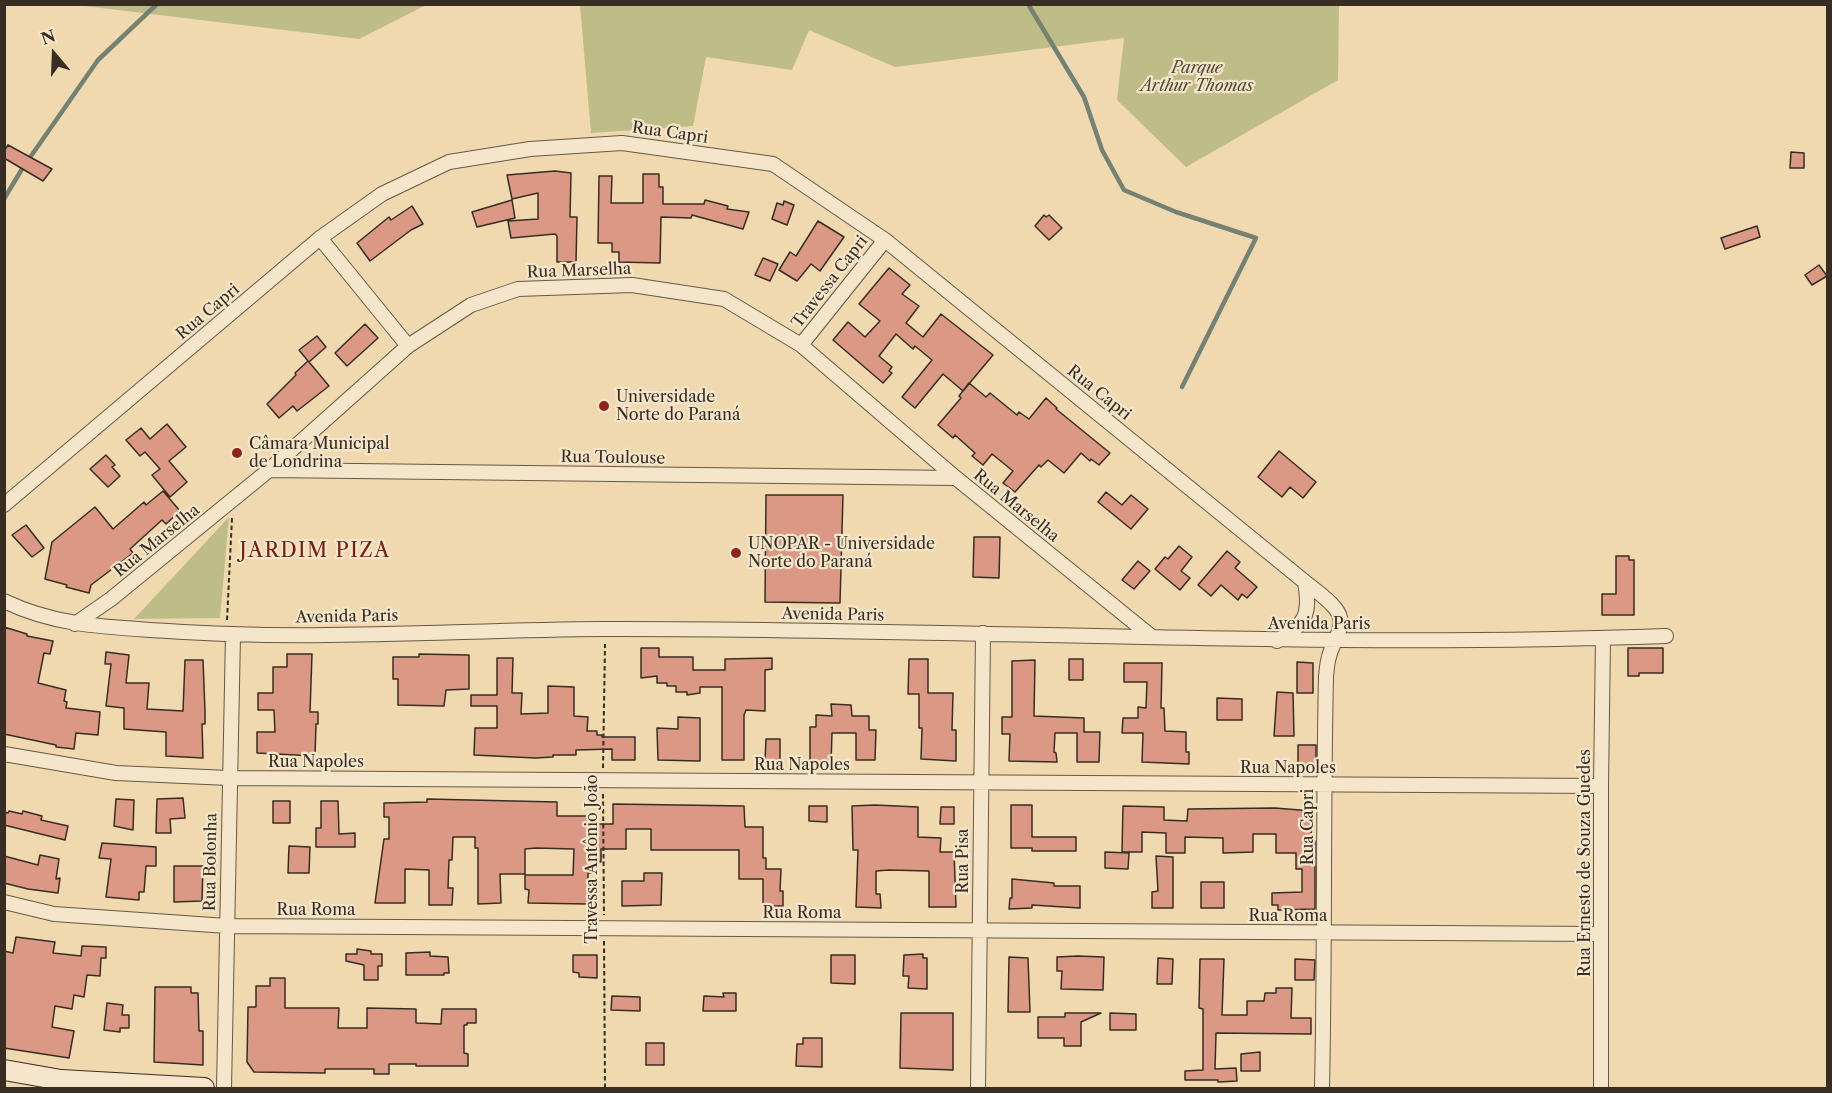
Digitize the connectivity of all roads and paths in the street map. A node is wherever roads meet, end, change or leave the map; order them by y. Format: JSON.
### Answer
{"nodes":[{"id":1,"x":320,"y":238,"type":"junction"},
{"id":2,"x":885,"y":240,"type":"junction"},
{"id":3,"x":801,"y":345,"type":"junction"},
{"id":4,"x":408,"y":346,"type":"junction"},
{"id":5,"x":269,"y":470,"type":"junction"},
{"id":6,"x":956,"y":478,"type":"junction"},
{"id":7,"x":233,"y":500,"type":"junction"},
{"id":8,"x":4,"y":505,"type":"edge"},
{"id":9,"x":1305,"y":582,"type":"junction"},
{"id":10,"x":4,"y":601,"type":"edge"},
{"id":11,"x":75,"y":624,"type":"junction"},
{"id":12,"x":605,"y":629,"type":"junction"},
{"id":13,"x":983,"y":633,"type":"junction"},
{"id":14,"x":230,"y":635,"type":"junction"},
{"id":15,"x":1666,"y":636,"type":"dead end"},
{"id":16,"x":1152,"y":637,"type":"junction"},
{"id":17,"x":1603,"y":638,"type":"junction"},
{"id":18,"x":1276,"y":641,"type":"junction"},
{"id":19,"x":1334,"y":641,"type":"junction"},
{"id":20,"x":4,"y":754,"type":"edge"},
{"id":21,"x":230,"y":778,"type":"junction"},
{"id":22,"x":603,"y":780,"type":"junction"},
{"id":23,"x":980,"y":782,"type":"junction"},
{"id":24,"x":1324,"y":785,"type":"junction"},
{"id":25,"x":1601,"y":786,"type":"junction"},
{"id":26,"x":4,"y":902,"type":"edge"},
{"id":27,"x":226,"y":926,"type":"junction"},
{"id":28,"x":604,"y":928,"type":"junction"},
{"id":29,"x":979,"y":931,"type":"junction"},
{"id":30,"x":1325,"y":933,"type":"junction"},
{"id":31,"x":1601,"y":934,"type":"junction"},
{"id":32,"x":4,"y":1070,"type":"edge"},
{"id":33,"x":204,"y":1089,"type":"edge"},
{"id":34,"x":224,"y":1089,"type":"edge"},
{"id":35,"x":605,"y":1089,"type":"edge"},
{"id":36,"x":978,"y":1089,"type":"edge"},
{"id":37,"x":1322,"y":1089,"type":"edge"},
{"id":38,"x":1600,"y":1089,"type":"edge"}],
"edges":[{"from":1,"to":2,"type":"street","name":"Rua Capri"},
{"from":1,"to":4,"type":"street"},
{"from":1,"to":8,"type":"street","name":"Rua Capri"},
{"from":2,"to":3,"type":"street","name":"Travessa Capri"},
{"from":2,"to":9,"type":"street","name":"Rua Capri"},
{"from":3,"to":4,"type":"street","name":"Rua Marselha"},
{"from":3,"to":6,"type":"street","name":"Rua Marselha"},
{"from":4,"to":5,"type":"street","name":"Rua Marselha"},
{"from":5,"to":6,"type":"street","name":"Rua Toulouse"},
{"from":5,"to":7,"type":"street","name":"Rua Marselha"},
{"from":6,"to":16,"type":"street","name":"Rua Marselha"},
{"from":7,"to":11,"type":"street","name":"Rua Marselha"},
{"from":7,"to":14,"type":"path"},
{"from":9,"to":18,"type":"street"},
{"from":9,"to":19,"type":"street","name":"Rua Capri"},
{"from":10,"to":11,"type":"street","name":"Avenida Paris"},
{"from":11,"to":14,"type":"street","name":"Avenida Paris"},
{"from":12,"to":13,"type":"street","name":"Avenida Paris"},
{"from":12,"to":14,"type":"street","name":"Avenida Paris"},
{"from":12,"to":22,"type":"path","name":"Travessa Antônio João"},
{"from":13,"to":16,"type":"street","name":"Avenida Paris"},
{"from":13,"to":23,"type":"street","name":"Rua Pisa"},
{"from":14,"to":21,"type":"street","name":"Rua Bolonha"},
{"from":15,"to":17,"type":"street","name":"Avenida Paris"},
{"from":16,"to":18,"type":"street","name":"Avenida Paris"},
{"from":17,"to":19,"type":"street","name":"Avenida Paris"},
{"from":17,"to":25,"type":"street","name":"Rua Ernesto de Souza Guedes"},
{"from":18,"to":19,"type":"street","name":"Avenida Paris"},
{"from":19,"to":24,"type":"street","name":"Rua Capri"},
{"from":20,"to":21,"type":"street","name":"Rua Napoles"},
{"from":21,"to":22,"type":"street","name":"Rua Napoles"},
{"from":21,"to":27,"type":"street","name":"Rua Bolonha"},
{"from":22,"to":23,"type":"street","name":"Rua Napoles"},
{"from":22,"to":28,"type":"path","name":"Travessa Antônio João"},
{"from":23,"to":24,"type":"street","name":"Rua Napoles"},
{"from":23,"to":29,"type":"street","name":"Rua Pisa"},
{"from":24,"to":25,"type":"street","name":"Rua Napoles"},
{"from":24,"to":30,"type":"street","name":"Rua Capri"},
{"from":25,"to":31,"type":"street","name":"Rua Ernesto de Souza Guedes"},
{"from":26,"to":27,"type":"street","name":"Rua Roma"},
{"from":27,"to":28,"type":"street","name":"Rua Roma"},
{"from":27,"to":34,"type":"street","name":"Rua Bolonha"},
{"from":28,"to":29,"type":"street","name":"Rua Roma"},
{"from":28,"to":35,"type":"path","name":"Travessa Antônio João"},
{"from":29,"to":30,"type":"street","name":"Rua Roma"},
{"from":29,"to":36,"type":"street","name":"Rua Pisa"},
{"from":30,"to":31,"type":"street","name":"Rua Roma"},
{"from":30,"to":37,"type":"street","name":"Rua Capri"},
{"from":31,"to":38,"type":"street","name":"Rua Ernesto de Souza Guedes"},
{"from":32,"to":33,"type":"main road"}]}
